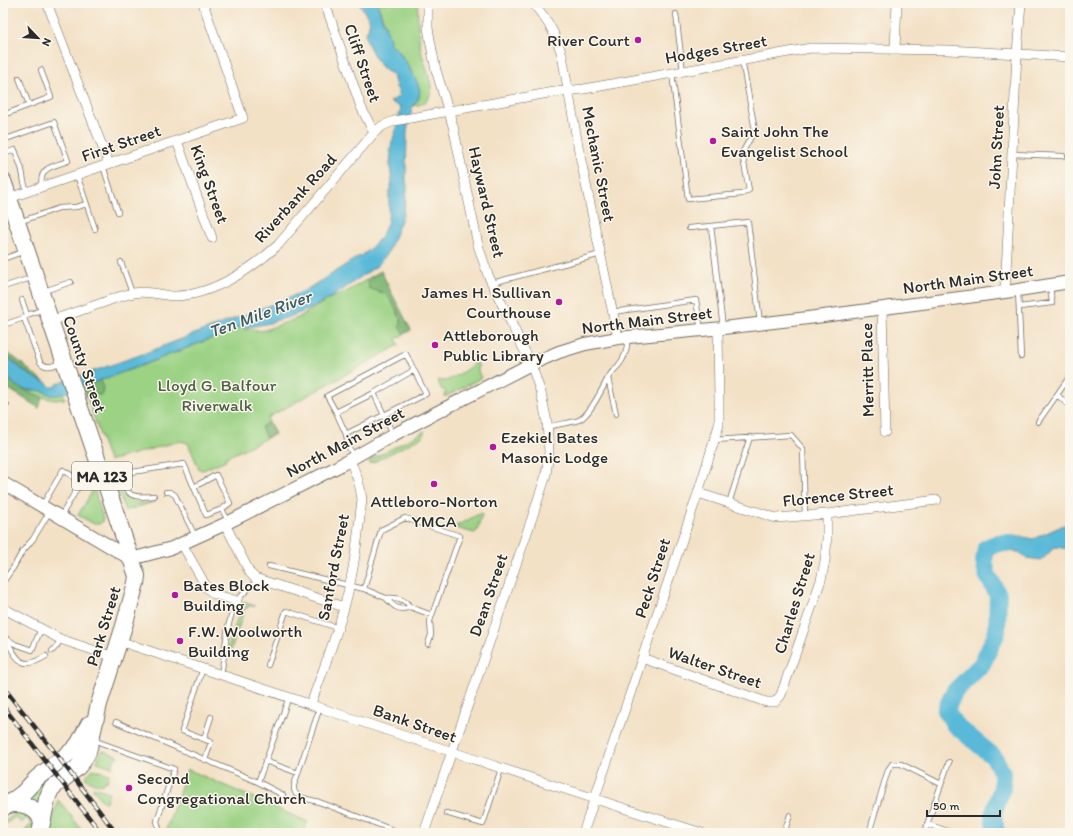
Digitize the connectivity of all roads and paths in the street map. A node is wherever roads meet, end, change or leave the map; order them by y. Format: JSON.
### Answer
{"nodes":[{"id":1,"x":47,"y":3,"type":"edge"},
{"id":2,"x":203,"y":3,"type":"edge"},
{"id":3,"x":325,"y":3,"type":"edge"},
{"id":4,"x":428,"y":3,"type":"edge"},
{"id":5,"x":533,"y":3,"type":"edge"},
{"id":6,"x":897,"y":3,"type":"edge"},
{"id":7,"x":1021,"y":3,"type":"edge"},
{"id":8,"x":676,"y":14,"type":"dead end"},
{"id":9,"x":895,"y":49,"type":"junction"},
{"id":10,"x":1017,"y":54,"type":"junction"},
{"id":11,"x":1070,"y":57,"type":"edge"},
{"id":12,"x":742,"y":60,"type":"junction"},
{"id":13,"x":42,"y":70,"type":"dead end"},
{"id":14,"x":683,"y":72,"type":"junction"},
{"id":15,"x":672,"y":73,"type":"junction"},
{"id":16,"x":19,"y":78,"type":"dead end"},
{"id":17,"x":569,"y":91,"type":"junction"},
{"id":18,"x":29,"y":106,"type":"junction"},
{"id":19,"x":448,"y":110,"type":"junction"},
{"id":20,"x":4,"y":113,"type":"edge"},
{"id":21,"x":374,"y":133,"type":"junction"},
{"id":22,"x":3,"y":140,"type":"edge"},
{"id":23,"x":177,"y":140,"type":"junction"},
{"id":24,"x":3,"y":154,"type":"edge"},
{"id":25,"x":1012,"y":154,"type":"junction"},
{"id":26,"x":1064,"y":156,"type":"dead end"},
{"id":27,"x":106,"y":165,"type":"junction"},
{"id":28,"x":77,"y":175,"type":"junction"},
{"id":29,"x":3,"y":181,"type":"edge"},
{"id":30,"x":42,"y":187,"type":"junction"},
{"id":31,"x":27,"y":192,"type":"junction"},
{"id":32,"x":9,"y":198,"type":"junction"},
{"id":33,"x":87,"y":204,"type":"junction"},
{"id":34,"x":118,"y":212,"type":"dead end"},
{"id":35,"x":17,"y":223,"type":"junction"},
{"id":36,"x":711,"y":226,"type":"junction"},
{"id":37,"x":689,"y":228,"type":"dead end"},
{"id":38,"x":95,"y":229,"type":"dead end"},
{"id":39,"x":212,"y":238,"type":"dead end"},
{"id":40,"x":27,"y":250,"type":"junction"},
{"id":41,"x":601,"y":254,"type":"junction"},
{"id":42,"x":3,"y":259,"type":"edge"},
{"id":43,"x":121,"y":262,"type":"dead end"},
{"id":44,"x":35,"y":277,"type":"junction"},
{"id":45,"x":71,"y":282,"type":"dead end"},
{"id":46,"x":1070,"y":282,"type":"edge"},
{"id":47,"x":492,"y":283,"type":"junction"},
{"id":48,"x":1050,"y":285,"type":"junction"},
{"id":49,"x":3,"y":287,"type":"edge"},
{"id":50,"x":1018,"y":290,"type":"junction"},
{"id":51,"x":1005,"y":292,"type":"junction"},
{"id":52,"x":41,"y":293,"type":"junction"},
{"id":53,"x":132,"y":293,"type":"junction"},
{"id":54,"x":22,"y":300,"type":"dead end"},
{"id":55,"x":1019,"y":307,"type":"junction"},
{"id":56,"x":882,"y":308,"type":"junction"},
{"id":57,"x":613,"y":312,"type":"junction"},
{"id":58,"x":48,"y":314,"type":"junction"},
{"id":59,"x":26,"y":316,"type":"junction"},
{"id":60,"x":760,"y":323,"type":"junction"},
{"id":61,"x":3,"y":325,"type":"edge"},
{"id":62,"x":720,"y":328,"type":"junction"},
{"id":63,"x":701,"y":330,"type":"junction"},
{"id":64,"x":622,"y":337,"type":"junction"},
{"id":65,"x":1021,"y":357,"type":"dead end"},
{"id":66,"x":64,"y":362,"type":"junction"},
{"id":67,"x":531,"y":364,"type":"junction"},
{"id":68,"x":414,"y":370,"type":"junction"},
{"id":69,"x":1070,"y":376,"type":"edge"},
{"id":70,"x":608,"y":378,"type":"junction"},
{"id":71,"x":374,"y":393,"type":"junction"},
{"id":72,"x":1056,"y":395,"type":"junction"},
{"id":73,"x":1070,"y":406,"type":"edge"},
{"id":74,"x":336,"y":412,"type":"junction"},
{"id":75,"x":616,"y":414,"type":"dead end"},
{"id":76,"x":384,"y":415,"type":"junction"},
{"id":77,"x":1038,"y":422,"type":"dead end"},
{"id":78,"x":548,"y":427,"type":"junction"},
{"id":79,"x":885,"y":432,"type":"dead end"},
{"id":80,"x":346,"y":434,"type":"junction"},
{"id":81,"x":393,"y":435,"type":"junction"},
{"id":82,"x":750,"y":437,"type":"junction"},
{"id":83,"x":714,"y":440,"type":"junction"},
{"id":84,"x":352,"y":458,"type":"junction"},
{"id":85,"x":120,"y":474,"type":"junction"},
{"id":86,"x":103,"y":477,"type":"junction"},
{"id":87,"x":3,"y":483,"type":"edge"},
{"id":88,"x":194,"y":487,"type":"junction"},
{"id":89,"x":166,"y":492,"type":"dead end"},
{"id":90,"x":698,"y":493,"type":"junction"},
{"id":91,"x":154,"y":496,"type":"dead end"},
{"id":92,"x":937,"y":500,"type":"dead end"},
{"id":93,"x":729,"y":503,"type":"junction"},
{"id":94,"x":222,"y":509,"type":"junction"},
{"id":95,"x":51,"y":512,"type":"junction"},
{"id":96,"x":827,"y":514,"type":"junction"},
{"id":97,"x":805,"y":516,"type":"junction"},
{"id":98,"x":227,"y":523,"type":"junction"},
{"id":99,"x":196,"y":538,"type":"junction"},
{"id":100,"x":182,"y":544,"type":"junction"},
{"id":101,"x":131,"y":559,"type":"junction"},
{"id":102,"x":269,"y":566,"type":"dead end"},
{"id":103,"x":259,"y":580,"type":"junction"},
{"id":104,"x":3,"y":582,"type":"edge"},
{"id":105,"x":349,"y":585,"type":"junction"},
{"id":106,"x":364,"y":589,"type":"junction"},
{"id":107,"x":386,"y":598,"type":"junction"},
{"id":108,"x":237,"y":601,"type":"junction"},
{"id":109,"x":344,"y":607,"type":"junction"},
{"id":110,"x":410,"y":607,"type":"junction"},
{"id":111,"x":3,"y":608,"type":"edge"},
{"id":112,"x":432,"y":615,"type":"junction"},
{"id":113,"x":338,"y":628,"type":"junction"},
{"id":114,"x":41,"y":629,"type":"junction"},
{"id":115,"x":3,"y":635,"type":"edge"},
{"id":116,"x":60,"y":639,"type":"junction"},
{"id":117,"x":119,"y":641,"type":"junction"},
{"id":118,"x":428,"y":644,"type":"dead end"},
{"id":119,"x":52,"y":651,"type":"dead end"},
{"id":120,"x":46,"y":656,"type":"dead end"},
{"id":121,"x":114,"y":657,"type":"junction"},
{"id":122,"x":642,"y":658,"type":"junction"},
{"id":123,"x":268,"y":665,"type":"dead end"},
{"id":124,"x":203,"y":668,"type":"junction"},
{"id":125,"x":221,"y":674,"type":"junction"},
{"id":126,"x":289,"y":697,"type":"junction"},
{"id":127,"x":778,"y":699,"type":"joint"},
{"id":128,"x":99,"y":704,"type":"junction"},
{"id":129,"x":311,"y":704,"type":"junction"},
{"id":130,"x":320,"y":707,"type":"junction"},
{"id":131,"x":211,"y":718,"type":"dead end"},
{"id":132,"x":116,"y":722,"type":"dead end"},
{"id":133,"x":91,"y":739,"type":"junction"},
{"id":134,"x":204,"y":739,"type":"junction"},
{"id":135,"x":452,"y":753,"type":"junction"},
{"id":136,"x":205,"y":760,"type":"junction"},
{"id":137,"x":265,"y":761,"type":"junction"},
{"id":138,"x":949,"y":762,"type":"dead end"},
{"id":139,"x":501,"y":769,"type":"junction"},
{"id":140,"x":298,"y":773,"type":"junction"},
{"id":141,"x":258,"y":782,"type":"junction"},
{"id":142,"x":941,"y":784,"type":"junction"},
{"id":143,"x":284,"y":795,"type":"dead end"},
{"id":144,"x":595,"y":800,"type":"junction"},
{"id":145,"x":4,"y":807,"type":"edge"},
{"id":146,"x":446,"y":813,"type":"dead end"},
{"id":147,"x":790,"y":815,"type":"dead end"},
{"id":148,"x":927,"y":824,"type":"junction"},
{"id":149,"x":41,"y":827,"type":"edge"},
{"id":150,"x":160,"y":833,"type":"edge"},
{"id":151,"x":401,"y":833,"type":"edge"},
{"id":152,"x":424,"y":833,"type":"edge"},
{"id":153,"x":583,"y":833,"type":"edge"},
{"id":154,"x":702,"y":833,"type":"edge"},
{"id":155,"x":784,"y":833,"type":"edge"},
{"id":156,"x":869,"y":833,"type":"edge"},
{"id":157,"x":924,"y":833,"type":"edge"},
{"id":158,"x":953,"y":833,"type":"edge"}],
"edges":[{"from":1,"to":27,"type":"street"},
{"from":2,"to":23,"type":"street","name":"First Street"},
{"from":3,"to":21,"type":"street","name":"Cliff Street"},
{"from":4,"to":19,"type":"street"},
{"from":5,"to":17,"type":"street","name":"Mechanic Street"},
{"from":6,"to":9,"type":"street"},
{"from":7,"to":10,"type":"street","name":"John Street"},
{"from":8,"to":14,"type":"lane"},
{"from":9,"to":10,"type":"street","name":"Hodges Street"},
{"from":9,"to":12,"type":"street","name":"Hodges Street"},
{"from":10,"to":11,"type":"street","name":"Hodges Street"},
{"from":10,"to":25,"type":"street","name":"John Street"},
{"from":12,"to":14,"type":"street","name":"Hodges Street"},
{"from":12,"to":15,"type":"lane"},
{"from":13,"to":18,"type":"lane"},
{"from":14,"to":15,"type":"street","name":"Hodges Street"},
{"from":15,"to":17,"type":"street","name":"Hodges Street"},
{"from":16,"to":18,"type":"lane"},
{"from":17,"to":19,"type":"street","name":"Hodges Street"},
{"from":17,"to":41,"type":"street","name":"Mechanic Street"},
{"from":18,"to":20,"type":"lane"},
{"from":19,"to":21,"type":"street","name":"Hodges Street"},
{"from":19,"to":47,"type":"street","name":"Hayward Street"},
{"from":21,"to":53,"type":"street","name":"Riverbank Road"},
{"from":22,"to":30,"type":"lane"},
{"from":23,"to":27,"type":"street","name":"First Street"},
{"from":23,"to":39,"type":"street","name":"King Street"},
{"from":24,"to":31,"type":"lane"},
{"from":25,"to":26,"type":"lane"},
{"from":25,"to":51,"type":"street","name":"John Street"},
{"from":27,"to":28,"type":"street","name":"First Street"},
{"from":27,"to":34,"type":"lane"},
{"from":28,"to":30,"type":"street","name":"First Street"},
{"from":28,"to":33,"type":"lane"},
{"from":29,"to":32,"type":"highway","name":"County Street","number":"MA 123"},
{"from":30,"to":31,"type":"street","name":"First Street"},
{"from":31,"to":32,"type":"street","name":"First Street"},
{"from":32,"to":35,"type":"highway","name":"County Street","number":"MA 123"},
{"from":33,"to":35,"type":"lane"},
{"from":33,"to":38,"type":"lane"},
{"from":35,"to":40,"type":"highway","name":"County Street","number":"MA 123"},
{"from":36,"to":37,"type":"lane"},
{"from":36,"to":60,"type":"lane"},
{"from":36,"to":62,"type":"lane"},
{"from":40,"to":42,"type":"lane"},
{"from":40,"to":44,"type":"highway","name":"County Street","number":"MA 123"},
{"from":41,"to":47,"type":"lane"},
{"from":41,"to":57,"type":"street","name":"Mechanic Street"},
{"from":43,"to":53,"type":"lane"},
{"from":44,"to":49,"type":"lane"},
{"from":44,"to":52,"type":"highway","name":"County Street","number":"MA 123"},
{"from":45,"to":52,"type":"lane"},
{"from":46,"to":48,"type":"main road","name":"North Main Street"},
{"from":47,"to":67,"type":"street","name":"Hayward Street"},
{"from":48,"to":50,"type":"main road","name":"North Main Street"},
{"from":48,"to":55,"type":"lane"},
{"from":50,"to":51,"type":"main road","name":"North Main Street"},
{"from":50,"to":55,"type":"lane"},
{"from":51,"to":56,"type":"main road","name":"North Main Street"},
{"from":52,"to":58,"type":"highway","name":"County Street","number":"MA 123"},
{"from":53,"to":58,"type":"street","name":"Riverbank Road"},
{"from":54,"to":59,"type":"lane"},
{"from":55,"to":65,"type":"lane"},
{"from":56,"to":60,"type":"main road","name":"North Main Street"},
{"from":56,"to":79,"type":"street","name":"Merritt Place"},
{"from":57,"to":63,"type":"lane"},
{"from":57,"to":64,"type":"street","name":"Mechanic Street"},
{"from":58,"to":59,"type":"lane"},
{"from":58,"to":66,"type":"highway","name":"County Street","number":"MA 123"},
{"from":59,"to":61,"type":"lane"},
{"from":59,"to":66,"type":"lane"},
{"from":60,"to":62,"type":"main road","name":"North Main Street"},
{"from":62,"to":63,"type":"main road","name":"North Main Street"},
{"from":62,"to":83,"type":"street","name":"Peck Street"},
{"from":63,"to":64,"type":"main road","name":"North Main Street"},
{"from":64,"to":67,"type":"main road","name":"North Main Street"},
{"from":64,"to":70,"type":"lane"},
{"from":66,"to":86,"type":"highway","name":"County Street","number":"MA 123"},
{"from":67,"to":78,"type":"street","name":"Dean Street"},
{"from":67,"to":81,"type":"main road","name":"North Main Street"},
{"from":68,"to":71,"type":"lane"},
{"from":68,"to":74,"type":"lane"},
{"from":68,"to":76,"type":"lane"},
{"from":69,"to":72,"type":"lane"},
{"from":70,"to":75,"type":"lane"},
{"from":70,"to":78,"type":"lane"},
{"from":71,"to":74,"type":"lane"},
{"from":71,"to":76,"type":"lane"},
{"from":72,"to":73,"type":"lane"},
{"from":72,"to":77,"type":"lane"},
{"from":74,"to":80,"type":"lane"},
{"from":76,"to":80,"type":"lane"},
{"from":76,"to":81,"type":"lane"},
{"from":78,"to":135,"type":"street","name":"Dean Street"},
{"from":80,"to":84,"type":"lane"},
{"from":81,"to":84,"type":"main road","name":"North Main Street"},
{"from":82,"to":83,"type":"lane"},
{"from":82,"to":93,"type":"lane"},
{"from":82,"to":97,"type":"lane"},
{"from":83,"to":90,"type":"street","name":"Peck Street"},
{"from":84,"to":98,"type":"main road","name":"North Main Street"},
{"from":84,"to":105,"type":"street","name":"Sanford Street"},
{"from":85,"to":86,"type":"lane"},
{"from":85,"to":88,"type":"lane"},
{"from":85,"to":91,"type":"lane"},
{"from":86,"to":101,"type":"highway","name":"County Street","number":"MA 123"},
{"from":87,"to":95,"type":"main road"},
{"from":88,"to":94,"type":"lane"},
{"from":88,"to":94,"type":"lane"},
{"from":89,"to":99,"type":"lane"},
{"from":90,"to":93,"type":"street","name":"Florence Street"},
{"from":90,"to":122,"type":"street","name":"Peck Street"},
{"from":92,"to":96,"type":"street","name":"Florence Street"},
{"from":93,"to":97,"type":"street","name":"Florence Street"},
{"from":94,"to":98,"type":"lane"},
{"from":95,"to":95,"type":"lane"},
{"from":95,"to":101,"type":"main road"},
{"from":95,"to":104,"type":"lane"},
{"from":96,"to":97,"type":"street","name":"Florence Street"},
{"from":96,"to":127,"type":"street","name":"Charles Street"},
{"from":98,"to":99,"type":"main road","name":"North Main Street"},
{"from":98,"to":103,"type":"street"},
{"from":99,"to":100,"type":"main road","name":"North Main Street"},
{"from":100,"to":101,"type":"main road","name":"North Main Street"},
{"from":100,"to":108,"type":"street"},
{"from":101,"to":117,"type":"highway","name":"Park Street","number":"MA 123"},
{"from":102,"to":105,"type":"lane"},
{"from":103,"to":108,"type":"lane"},
{"from":103,"to":109,"type":"street"},
{"from":105,"to":106,"type":"lane"},
{"from":105,"to":109,"type":"street","name":"Sanford Street"},
{"from":106,"to":107,"type":"lane"},
{"from":106,"to":112,"type":"lane"},
{"from":107,"to":110,"type":"lane"},
{"from":107,"to":110,"type":"lane"},
{"from":108,"to":125,"type":"lane"},
{"from":109,"to":113,"type":"street","name":"Sanford Street"},
{"from":110,"to":112,"type":"lane"},
{"from":111,"to":114,"type":"street"},
{"from":112,"to":118,"type":"lane"},
{"from":113,"to":123,"type":"lane"},
{"from":113,"to":129,"type":"street","name":"Sanford Street"},
{"from":114,"to":115,"type":"lane"},
{"from":114,"to":116,"type":"street"},
{"from":115,"to":120,"type":"lane"},
{"from":116,"to":119,"type":"lane"},
{"from":116,"to":121,"type":"street"},
{"from":117,"to":121,"type":"highway","name":"Park Street","number":"MA 123"},
{"from":117,"to":124,"type":"street","name":"Bank Street"},
{"from":121,"to":128,"type":"highway","name":"Park Street","number":"MA 123"},
{"from":122,"to":127,"type":"street","name":"Walter Street"},
{"from":122,"to":144,"type":"street","name":"Peck Street"},
{"from":124,"to":125,"type":"street","name":"Bank Street"},
{"from":124,"to":134,"type":"lane"},
{"from":125,"to":126,"type":"street","name":"Bank Street"},
{"from":126,"to":129,"type":"street","name":"Bank Street"},
{"from":126,"to":137,"type":"lane"},
{"from":128,"to":133,"type":"highway","name":"Park Street","number":"MA 123"},
{"from":128,"to":145,"type":"highway","name":"Park Street","number":"MA 123"},
{"from":129,"to":130,"type":"street","name":"Bank Street"},
{"from":130,"to":135,"type":"street","name":"Bank Street"},
{"from":130,"to":140,"type":"lane"},
{"from":131,"to":134,"type":"lane"},
{"from":132,"to":136,"type":"lane"},
{"from":133,"to":149,"type":"highway","name":"Park Street","number":"MA 123"},
{"from":133,"to":150,"type":"lane"},
{"from":134,"to":136,"type":"lane"},
{"from":135,"to":139,"type":"street","name":"Bank Street"},
{"from":135,"to":152,"type":"street","name":"Dean Street"},
{"from":136,"to":141,"type":"lane"},
{"from":137,"to":140,"type":"lane"},
{"from":137,"to":141,"type":"lane"},
{"from":138,"to":142,"type":"lane"},
{"from":139,"to":144,"type":"street","name":"Bank Street"},
{"from":139,"to":146,"type":"lane"},
{"from":140,"to":151,"type":"lane"},
{"from":141,"to":143,"type":"lane"},
{"from":142,"to":148,"type":"lane"},
{"from":142,"to":156,"type":"lane"},
{"from":144,"to":153,"type":"street","name":"Peck Street"},
{"from":144,"to":154,"type":"street","name":"Bank Street"},
{"from":145,"to":149,"type":"highway"},
{"from":147,"to":155,"type":"lane"},
{"from":148,"to":157,"type":"lane"},
{"from":148,"to":158,"type":"lane"}]}
